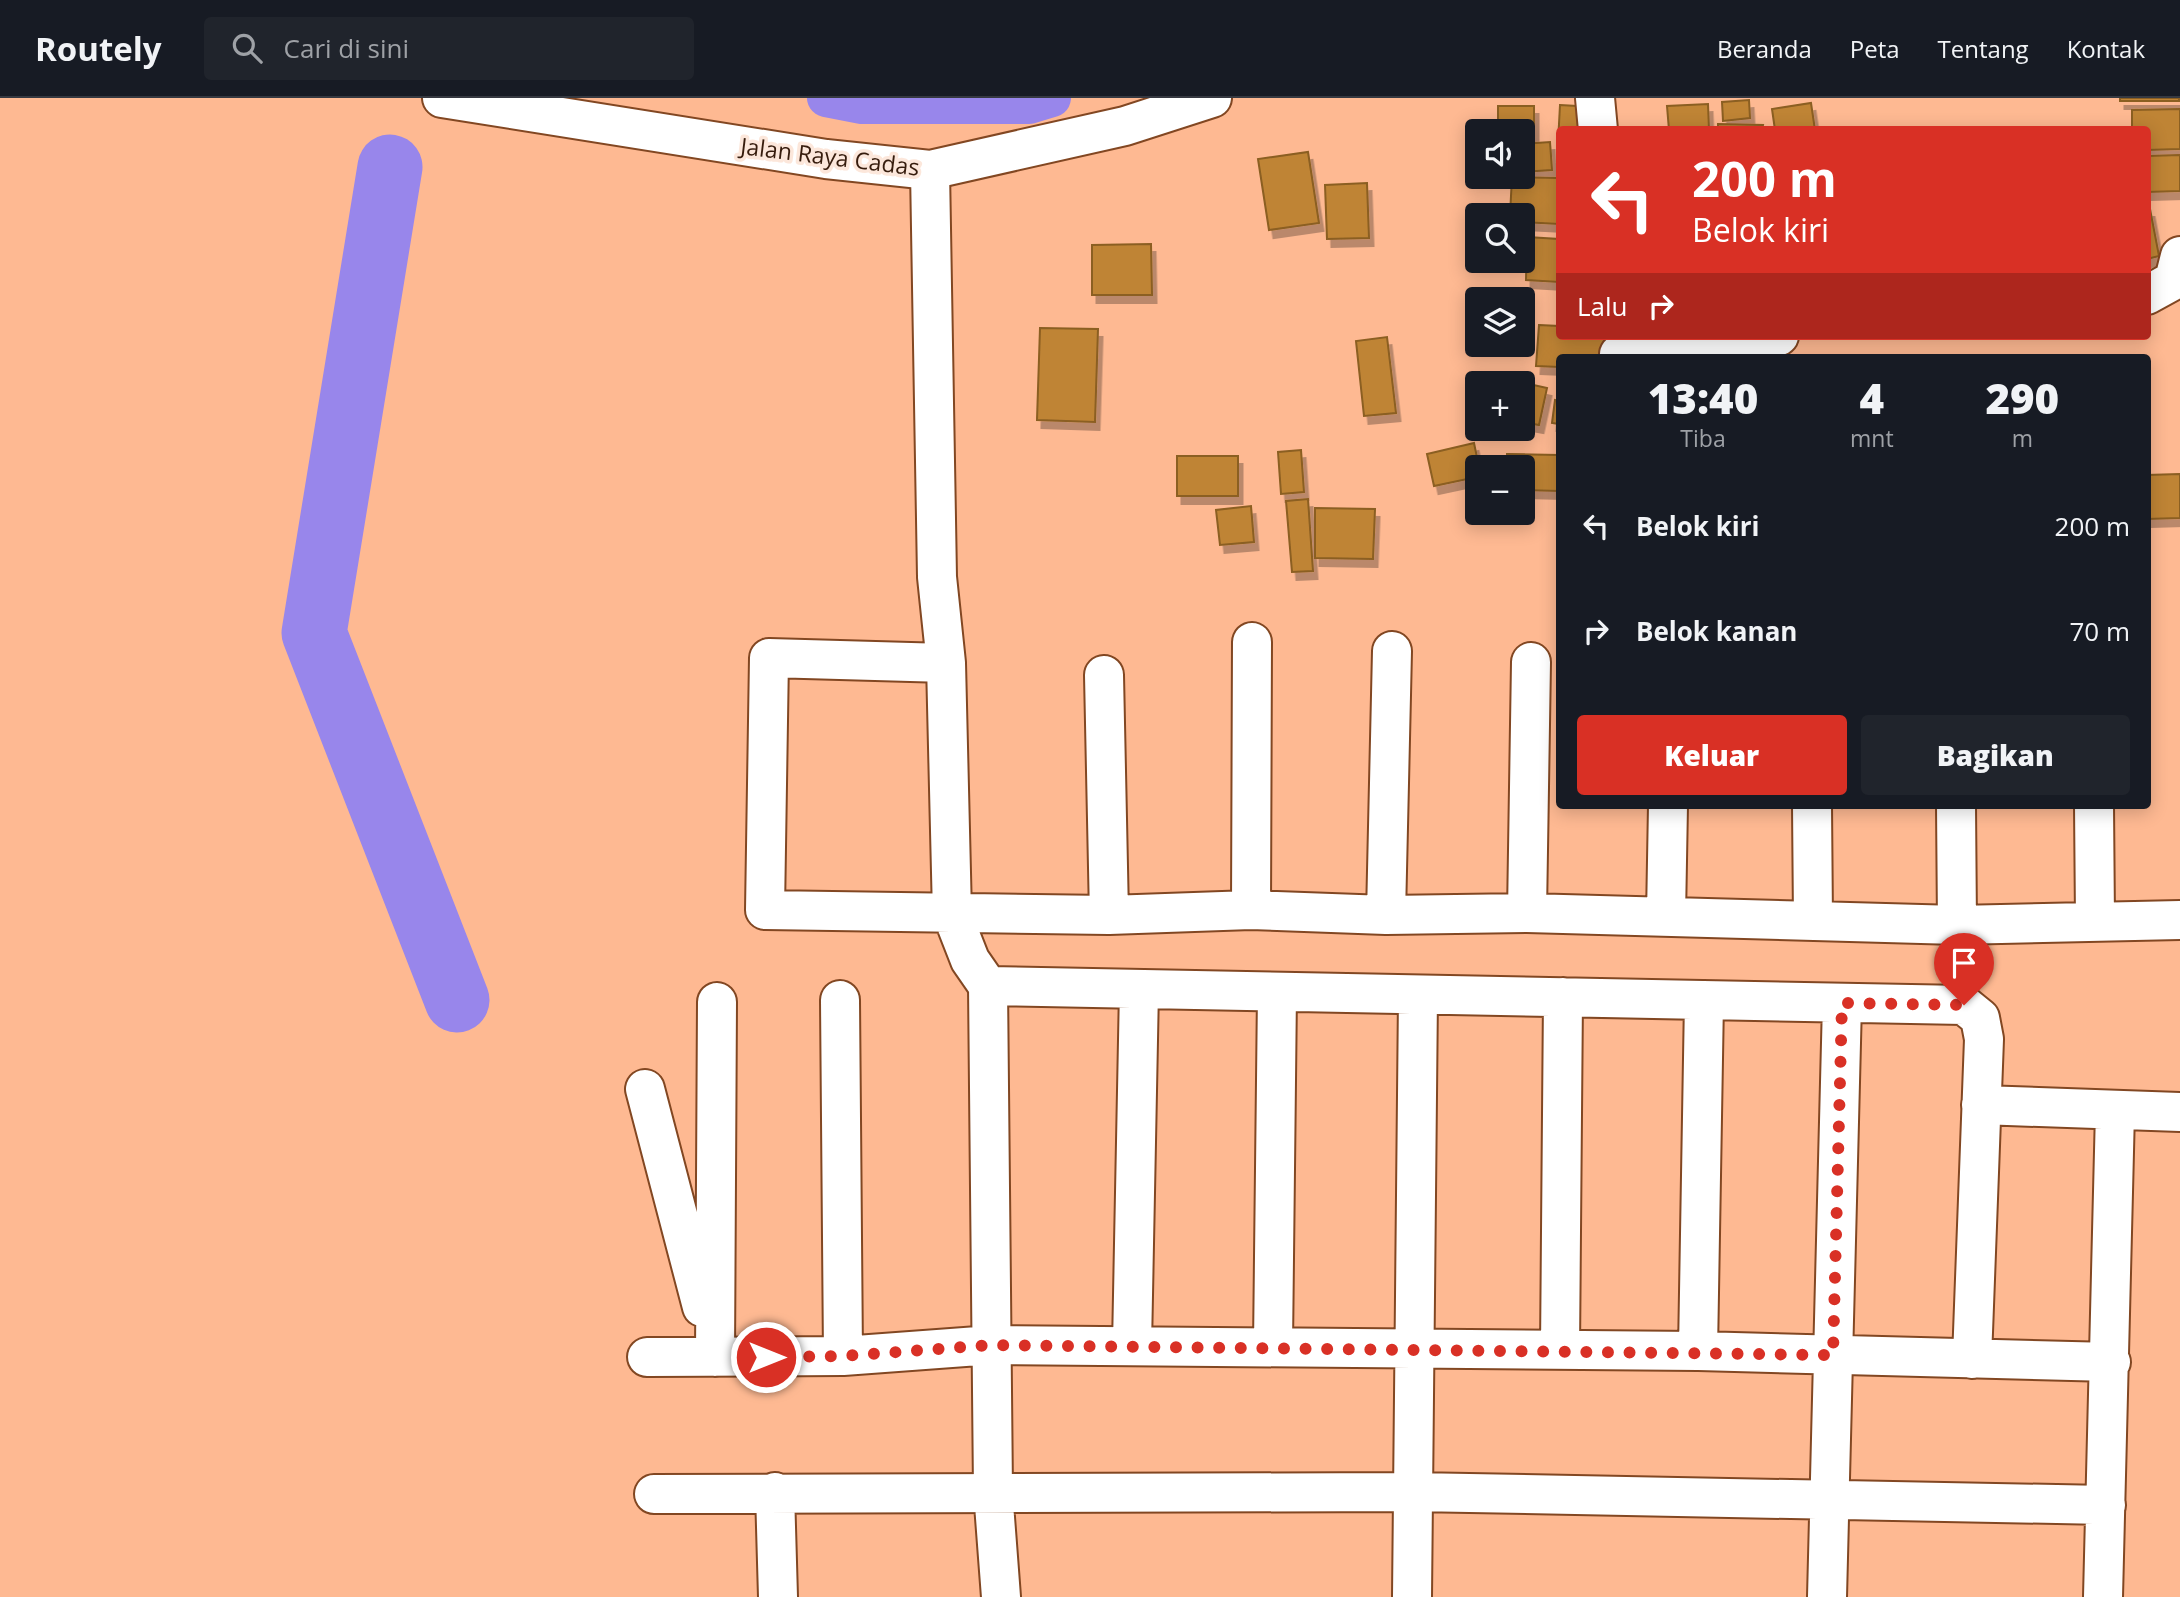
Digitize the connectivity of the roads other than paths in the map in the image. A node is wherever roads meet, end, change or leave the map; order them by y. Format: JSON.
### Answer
{"nodes":[{"id":1,"x":442,"y":98,"type":"edge"},
{"id":2,"x":1212,"y":98,"type":"edge"},
{"id":3,"x":1595,"y":98,"type":"edge"},
{"id":4,"x":1598,"y":126,"type":"edge"},
{"id":5,"x":930,"y":170,"type":"junction"},
{"id":6,"x":2180,"y":256,"type":"edge"},
{"id":7,"x":2151,"y":293,"type":"edge"},
{"id":8,"x":1729,"y":340,"type":"edge"},
{"id":9,"x":1618,"y":349,"type":"edge"},
{"id":10,"x":1252,"y":642,"type":"dead end"},
{"id":11,"x":1392,"y":651,"type":"dead end"},
{"id":12,"x":1531,"y":662,"type":"dead end"},
{"id":13,"x":946,"y":663,"type":"junction"},
{"id":14,"x":1104,"y":675,"type":"dead end"},
{"id":15,"x":1668,"y":809,"type":"edge"},
{"id":16,"x":1811,"y":809,"type":"edge"},
{"id":17,"x":1956,"y":809,"type":"edge"},
{"id":18,"x":2094,"y":809,"type":"edge"},
{"id":19,"x":1251,"y":910,"type":"junction"},
{"id":20,"x":1527,"y":913,"type":"junction"},
{"id":21,"x":951,"y":914,"type":"junction"},
{"id":22,"x":1109,"y":915,"type":"junction"},
{"id":23,"x":1386,"y":915,"type":"junction"},
{"id":24,"x":1666,"y":915,"type":"junction"},
{"id":25,"x":2180,"y":920,"type":"edge"},
{"id":26,"x":1813,"y":921,"type":"junction"},
{"id":27,"x":2095,"y":921,"type":"junction"},
{"id":28,"x":1956,"y":925,"type":"junction"},
{"id":29,"x":988,"y":986,"type":"junction"},
{"id":30,"x":1139,"y":989,"type":"junction"},
{"id":31,"x":1277,"y":992,"type":"junction"},
{"id":32,"x":1418,"y":995,"type":"junction"},
{"id":33,"x":1563,"y":997,"type":"junction"},
{"id":34,"x":840,"y":1000,"type":"dead end"},
{"id":35,"x":1704,"y":1000,"type":"junction"},
{"id":36,"x":717,"y":1002,"type":"dead end"},
{"id":37,"x":1842,"y":1003,"type":"junction"},
{"id":38,"x":645,"y":1089,"type":"dead end"},
{"id":39,"x":1981,"y":1105,"type":"junction"},
{"id":40,"x":2115,"y":1111,"type":"junction"},
{"id":41,"x":2180,"y":1112,"type":"edge"},
{"id":42,"x":992,"y":1345,"type":"junction"},
{"id":43,"x":1132,"y":1346,"type":"junction"},
{"id":44,"x":1273,"y":1346,"type":"junction"},
{"id":45,"x":1415,"y":1348,"type":"junction"},
{"id":46,"x":1560,"y":1350,"type":"junction"},
{"id":47,"x":1698,"y":1351,"type":"junction"},
{"id":48,"x":1833,"y":1355,"type":"junction"},
{"id":49,"x":843,"y":1356,"type":"junction"},
{"id":50,"x":647,"y":1357,"type":"dead end"},
{"id":51,"x":715,"y":1357,"type":"junction"},
{"id":52,"x":1972,"y":1359,"type":"junction"},
{"id":53,"x":2110,"y":1363,"type":"junction"},
{"id":54,"x":993,"y":1491,"type":"junction"},
{"id":55,"x":775,"y":1492,"type":"junction"},
{"id":56,"x":1413,"y":1492,"type":"junction"},
{"id":57,"x":654,"y":1494,"type":"dead end"},
{"id":58,"x":1829,"y":1500,"type":"junction"},
{"id":59,"x":2106,"y":1505,"type":"junction"},
{"id":60,"x":778,"y":1597,"type":"edge"},
{"id":61,"x":1001,"y":1597,"type":"edge"},
{"id":62,"x":1412,"y":1597,"type":"edge"},
{"id":63,"x":1827,"y":1597,"type":"edge"},
{"id":64,"x":2103,"y":1597,"type":"edge"}],
"edges":[{"from":1,"to":5,"type":"street","name":"Jalan Raya Cadas"},
{"from":2,"to":5,"type":"street","name":"Jalan Raya Cadas"},
{"from":3,"to":4,"type":"street"},
{"from":5,"to":13,"type":"street"},
{"from":6,"to":7,"type":"street"},
{"from":8,"to":9,"type":"street"},
{"from":10,"to":19,"type":"street"},
{"from":11,"to":23,"type":"street"},
{"from":12,"to":20,"type":"street"},
{"from":13,"to":21,"type":"street"},
{"from":13,"to":21,"type":"street"},
{"from":14,"to":22,"type":"street"},
{"from":15,"to":24,"type":"street"},
{"from":16,"to":26,"type":"street"},
{"from":17,"to":28,"type":"street"},
{"from":18,"to":27,"type":"street"},
{"from":19,"to":22,"type":"street"},
{"from":19,"to":23,"type":"street"},
{"from":20,"to":23,"type":"street"},
{"from":20,"to":24,"type":"street"},
{"from":21,"to":22,"type":"street"},
{"from":21,"to":29,"type":"street"},
{"from":24,"to":26,"type":"street"},
{"from":25,"to":27,"type":"street"},
{"from":26,"to":28,"type":"street"},
{"from":27,"to":28,"type":"street"},
{"from":29,"to":30,"type":"street"},
{"from":29,"to":42,"type":"street"},
{"from":30,"to":31,"type":"street"},
{"from":30,"to":43,"type":"street"},
{"from":31,"to":32,"type":"street"},
{"from":31,"to":44,"type":"street"},
{"from":32,"to":33,"type":"street"},
{"from":32,"to":45,"type":"street"},
{"from":33,"to":35,"type":"street"},
{"from":33,"to":46,"type":"street"},
{"from":34,"to":49,"type":"street"},
{"from":35,"to":37,"type":"street"},
{"from":35,"to":47,"type":"street"},
{"from":36,"to":51,"type":"street"},
{"from":37,"to":39,"type":"street"},
{"from":37,"to":48,"type":"street"},
{"from":38,"to":51,"type":"street"},
{"from":39,"to":40,"type":"street"},
{"from":39,"to":52,"type":"street"},
{"from":40,"to":41,"type":"street"},
{"from":40,"to":53,"type":"street"},
{"from":42,"to":43,"type":"street"},
{"from":42,"to":49,"type":"street"},
{"from":42,"to":54,"type":"street"},
{"from":43,"to":44,"type":"street"},
{"from":44,"to":45,"type":"street"},
{"from":45,"to":46,"type":"street"},
{"from":45,"to":56,"type":"street"},
{"from":46,"to":47,"type":"street"},
{"from":47,"to":48,"type":"street"},
{"from":48,"to":52,"type":"street"},
{"from":48,"to":58,"type":"street"},
{"from":49,"to":51,"type":"street"},
{"from":50,"to":51,"type":"street"},
{"from":52,"to":53,"type":"street"},
{"from":53,"to":59,"type":"street"},
{"from":54,"to":55,"type":"street"},
{"from":54,"to":56,"type":"street"},
{"from":54,"to":61,"type":"street"},
{"from":55,"to":57,"type":"street"},
{"from":55,"to":60,"type":"street"},
{"from":56,"to":58,"type":"street"},
{"from":56,"to":62,"type":"street"},
{"from":58,"to":59,"type":"street"},
{"from":58,"to":63,"type":"street"},
{"from":59,"to":64,"type":"street"}]}
